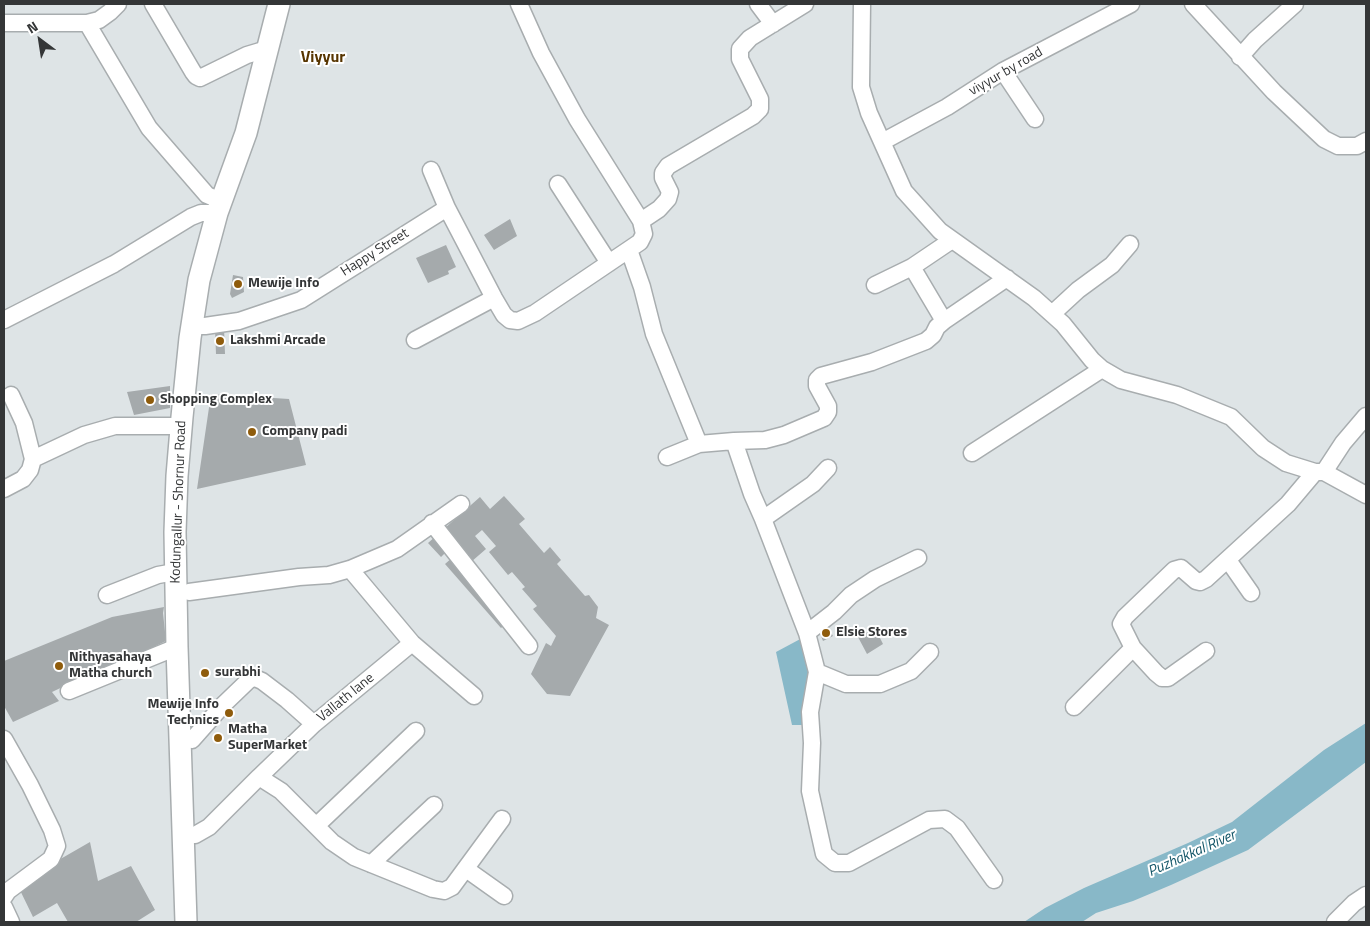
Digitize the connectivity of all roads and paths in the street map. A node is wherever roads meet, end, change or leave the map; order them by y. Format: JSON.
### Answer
{"nodes":[{"id":1,"x":118,"y":4,"type":"edge"},
{"id":2,"x":153,"y":4,"type":"edge"},
{"id":3,"x":279,"y":4,"type":"edge"},
{"id":4,"x":291,"y":4,"type":"edge"},
{"id":5,"x":519,"y":4,"type":"edge"},
{"id":6,"x":758,"y":4,"type":"edge"},
{"id":7,"x":805,"y":4,"type":"edge"},
{"id":8,"x":862,"y":4,"type":"edge"},
{"id":9,"x":1131,"y":4,"type":"edge"},
{"id":10,"x":1193,"y":4,"type":"edge"},
{"id":11,"x":1295,"y":4,"type":"edge"},
{"id":12,"x":4,"y":23,"type":"edge"},
{"id":13,"x":87,"y":24,"type":"junction"},
{"id":14,"x":773,"y":24,"type":"junction"},
{"id":15,"x":267,"y":49,"type":"junction"},
{"id":16,"x":1240,"y":57,"type":"junction"},
{"id":17,"x":1003,"y":71,"type":"junction"},
{"id":18,"x":1035,"y":119,"type":"dead end"},
{"id":19,"x":1366,"y":141,"type":"edge"},
{"id":20,"x":882,"y":142,"type":"junction"},
{"id":21,"x":431,"y":170,"type":"dead end"},
{"id":22,"x":558,"y":184,"type":"dead end"},
{"id":23,"x":219,"y":207,"type":"junction"},
{"id":24,"x":447,"y":208,"type":"junction"},
{"id":25,"x":641,"y":221,"type":"junction"},
{"id":26,"x":952,"y":240,"type":"junction"},
{"id":27,"x":1130,"y":244,"type":"dead end"},
{"id":28,"x":629,"y":250,"type":"junction"},
{"id":29,"x":609,"y":263,"type":"junction"},
{"id":30,"x":912,"y":266,"type":"junction"},
{"id":31,"x":1007,"y":278,"type":"junction"},
{"id":32,"x":875,"y":285,"type":"dead end"},
{"id":33,"x":494,"y":298,"type":"junction"},
{"id":34,"x":1052,"y":314,"type":"junction"},
{"id":35,"x":4,"y":320,"type":"edge"},
{"id":36,"x":944,"y":321,"type":"junction"},
{"id":37,"x":199,"y":326,"type":"junction"},
{"id":38,"x":415,"y":340,"type":"dead end"},
{"id":39,"x":1102,"y":369,"type":"junction"},
{"id":40,"x":11,"y":395,"type":"dead end"},
{"id":41,"x":1366,"y":416,"type":"edge"},
{"id":42,"x":181,"y":426,"type":"junction"},
{"id":43,"x":734,"y":441,"type":"junction"},
{"id":44,"x":699,"y":444,"type":"junction"},
{"id":45,"x":972,"y":453,"type":"dead end"},
{"id":46,"x":667,"y":457,"type":"dead end"},
{"id":47,"x":33,"y":459,"type":"junction"},
{"id":48,"x":828,"y":468,"type":"dead end"},
{"id":49,"x":1320,"y":472,"type":"junction"},
{"id":50,"x":4,"y":489,"type":"edge"},
{"id":51,"x":1364,"y":490,"type":"edge"},
{"id":52,"x":461,"y":504,"type":"dead end"},
{"id":53,"x":763,"y":519,"type":"junction"},
{"id":54,"x":432,"y":523,"type":"junction"},
{"id":55,"x":918,"y":558,"type":"dead end"},
{"id":56,"x":1228,"y":560,"type":"junction"},
{"id":57,"x":350,"y":569,"type":"junction"},
{"id":58,"x":175,"y":572,"type":"junction"},
{"id":59,"x":189,"y":592,"type":"junction"},
{"id":60,"x":1251,"y":594,"type":"dead end"},
{"id":61,"x":108,"y":595,"type":"dead end"},
{"id":62,"x":807,"y":632,"type":"junction"},
{"id":63,"x":412,"y":643,"type":"junction"},
{"id":64,"x":528,"y":646,"type":"dead end"},
{"id":65,"x":177,"y":647,"type":"junction"},
{"id":66,"x":1133,"y":648,"type":"junction"},
{"id":67,"x":1206,"y":651,"type":"dead end"},
{"id":68,"x":930,"y":652,"type":"dead end"},
{"id":69,"x":817,"y":672,"type":"junction"},
{"id":70,"x":69,"y":691,"type":"dead end"},
{"id":71,"x":474,"y":696,"type":"dead end"},
{"id":72,"x":1074,"y":707,"type":"dead end"},
{"id":73,"x":314,"y":724,"type":"junction"},
{"id":74,"x":416,"y":731,"type":"dead end"},
{"id":75,"x":4,"y":739,"type":"edge"},
{"id":76,"x":192,"y":740,"type":"junction"},
{"id":77,"x":259,"y":777,"type":"junction"},
{"id":78,"x":434,"y":805,"type":"dead end"},
{"id":79,"x":502,"y":819,"type":"dead end"},
{"id":80,"x":316,"y":826,"type":"junction"},
{"id":81,"x":195,"y":835,"type":"junction"},
{"id":82,"x":371,"y":864,"type":"junction"},
{"id":83,"x":466,"y":869,"type":"junction"},
{"id":84,"x":994,"y":880,"type":"dead end"},
{"id":85,"x":1366,"y":895,"type":"edge"},
{"id":86,"x":504,"y":896,"type":"dead end"},
{"id":87,"x":4,"y":897,"type":"edge"},
{"id":88,"x":4,"y":908,"type":"edge"},
{"id":89,"x":11,"y":922,"type":"edge"},
{"id":90,"x":186,"y":922,"type":"edge"},
{"id":91,"x":200,"y":922,"type":"edge"},
{"id":92,"x":1335,"y":922,"type":"edge"}],
"edges":[{"from":1,"to":13,"type":"street"},
{"from":2,"to":15,"type":"street"},
{"from":3,"to":15,"type":"main road","name":"Kodungallur - Shornur Road"},
{"from":4,"to":37,"type":"main road","name":"Kodungallur - Shornur Road"},
{"from":5,"to":25,"type":"street"},
{"from":6,"to":14,"type":"street"},
{"from":7,"to":14,"type":"street"},
{"from":8,"to":20,"type":"street"},
{"from":9,"to":17,"type":"street","name":"viyyur by road"},
{"from":10,"to":16,"type":"street"},
{"from":11,"to":16,"type":"street"},
{"from":12,"to":13,"type":"street"},
{"from":13,"to":23,"type":"street"},
{"from":14,"to":25,"type":"street"},
{"from":15,"to":23,"type":"main road","name":"Kodungallur - Shornur Road"},
{"from":16,"to":19,"type":"street"},
{"from":17,"to":18,"type":"street"},
{"from":17,"to":20,"type":"street","name":"viyyur by road"},
{"from":20,"to":26,"type":"street"},
{"from":21,"to":24,"type":"street"},
{"from":22,"to":29,"type":"street"},
{"from":23,"to":35,"type":"street"},
{"from":23,"to":37,"type":"main road","name":"Kodungallur - Shornur Road"},
{"from":24,"to":33,"type":"street"},
{"from":24,"to":37,"type":"street","name":"Happy Street"},
{"from":25,"to":28,"type":"street"},
{"from":26,"to":30,"type":"street"},
{"from":26,"to":31,"type":"street"},
{"from":27,"to":34,"type":"street"},
{"from":28,"to":29,"type":"street"},
{"from":28,"to":44,"type":"street"},
{"from":29,"to":33,"type":"street"},
{"from":30,"to":32,"type":"street"},
{"from":30,"to":36,"type":"street"},
{"from":31,"to":34,"type":"street"},
{"from":31,"to":36,"type":"street"},
{"from":33,"to":38,"type":"street"},
{"from":34,"to":39,"type":"street"},
{"from":36,"to":43,"type":"street"},
{"from":37,"to":42,"type":"main road","name":"Kodungallur - Shornur Road"},
{"from":37,"to":59,"type":"main road","name":"Kodungallur - Shornur Road"},
{"from":39,"to":45,"type":"street"},
{"from":39,"to":49,"type":"street"},
{"from":40,"to":47,"type":"street"},
{"from":41,"to":49,"type":"street"},
{"from":42,"to":47,"type":"street"},
{"from":42,"to":58,"type":"main road","name":"Kodungallur - Shornur Road"},
{"from":43,"to":44,"type":"street"},
{"from":43,"to":53,"type":"street"},
{"from":44,"to":46,"type":"street"},
{"from":47,"to":50,"type":"street"},
{"from":48,"to":53,"type":"street"},
{"from":49,"to":51,"type":"street"},
{"from":49,"to":56,"type":"street"},
{"from":52,"to":54,"type":"street"},
{"from":53,"to":62,"type":"street"},
{"from":54,"to":57,"type":"street"},
{"from":54,"to":64,"type":"street"},
{"from":55,"to":62,"type":"street"},
{"from":56,"to":60,"type":"street"},
{"from":56,"to":66,"type":"street"},
{"from":57,"to":59,"type":"street"},
{"from":57,"to":63,"type":"street"},
{"from":58,"to":61,"type":"street"},
{"from":58,"to":65,"type":"main road","name":"Kodungallur - Shornur Road"},
{"from":59,"to":76,"type":"main road","name":"Kodungallur - Shornur Road"},
{"from":62,"to":69,"type":"street"},
{"from":63,"to":71,"type":"street"},
{"from":63,"to":73,"type":"street","name":"Vallath lane"},
{"from":65,"to":70,"type":"street"},
{"from":65,"to":90,"type":"main road","name":"Kodungallur - Shornur Road"},
{"from":66,"to":67,"type":"street"},
{"from":66,"to":72,"type":"street"},
{"from":68,"to":69,"type":"street"},
{"from":69,"to":84,"type":"street"},
{"from":73,"to":76,"type":"street","name":"Vallath lane"},
{"from":73,"to":77,"type":"street"},
{"from":74,"to":80,"type":"street"},
{"from":75,"to":87,"type":"street"},
{"from":76,"to":81,"type":"main road","name":"Kodungallur - Shornur Road"},
{"from":77,"to":80,"type":"street"},
{"from":77,"to":81,"type":"street"},
{"from":78,"to":82,"type":"street"},
{"from":79,"to":83,"type":"street"},
{"from":80,"to":82,"type":"street"},
{"from":81,"to":91,"type":"main road","name":"Kodungallur - Shornur Road"},
{"from":82,"to":83,"type":"street"},
{"from":83,"to":86,"type":"street"},
{"from":85,"to":92,"type":"street"},
{"from":88,"to":89,"type":"street"}]}
